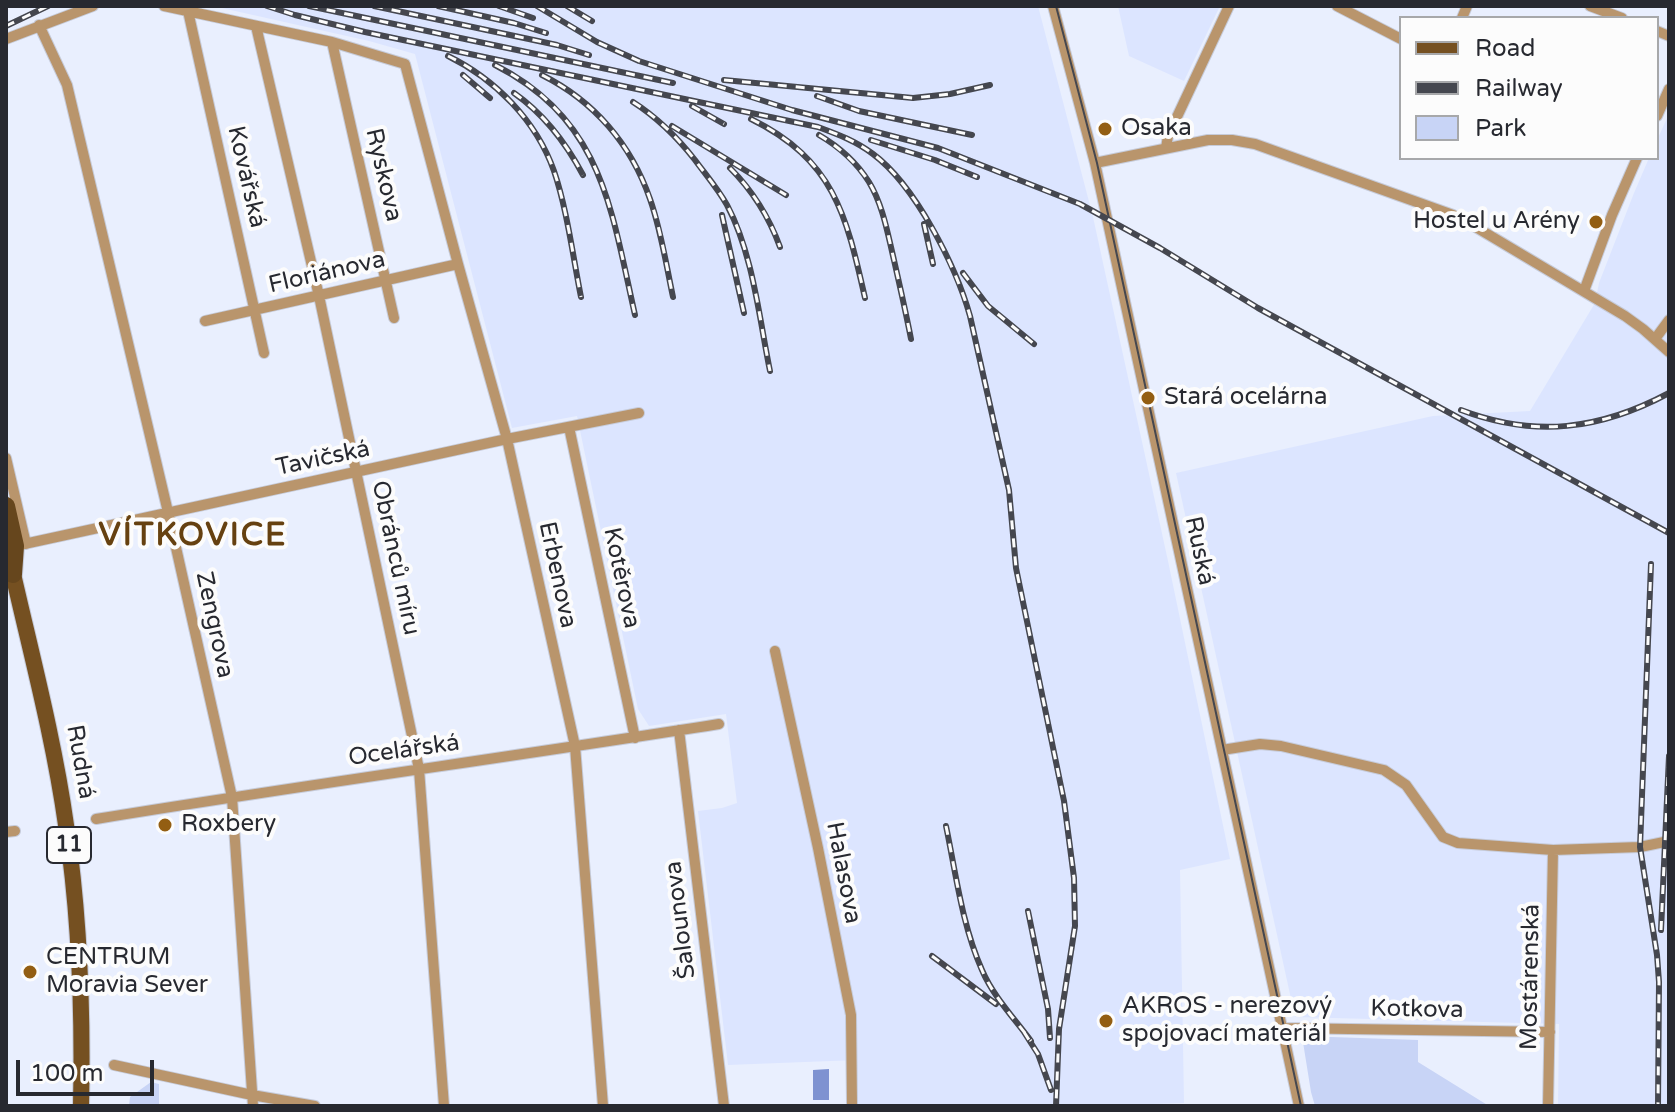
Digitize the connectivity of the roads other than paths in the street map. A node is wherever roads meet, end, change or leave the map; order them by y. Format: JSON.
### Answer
{"nodes":[{"id":1,"x":93,"y":6,"type":"edge"},
{"id":2,"x":164,"y":6,"type":"edge"},
{"id":3,"x":1053,"y":6,"type":"edge"},
{"id":4,"x":1229,"y":6,"type":"edge"},
{"id":5,"x":1337,"y":6,"type":"edge"},
{"id":6,"x":1590,"y":6,"type":"edge"},
{"id":7,"x":188,"y":11,"type":"junction"},
{"id":8,"x":1617,"y":16,"type":"edge"},
{"id":9,"x":39,"y":25,"type":"junction"},
{"id":10,"x":256,"y":26,"type":"junction"},
{"id":11,"x":1399,"y":38,"type":"edge"},
{"id":12,"x":6,"y":39,"type":"edge"},
{"id":13,"x":332,"y":42,"type":"junction"},
{"id":14,"x":1669,"y":89,"type":"edge"},
{"id":15,"x":1659,"y":107,"type":"edge"},
{"id":16,"x":1166,"y":148,"type":"junction"},
{"id":17,"x":1636,"y":160,"type":"edge"},
{"id":18,"x":1095,"y":163,"type":"junction"},
{"id":19,"x":458,"y":264,"type":"junction"},
{"id":20,"x":386,"y":280,"type":"junction"},
{"id":21,"x":1584,"y":291,"type":"junction"},
{"id":22,"x":319,"y":296,"type":"junction"},
{"id":23,"x":255,"y":311,"type":"junction"},
{"id":24,"x":394,"y":318,"type":"dead end"},
{"id":25,"x":1669,"y":320,"type":"edge"},
{"id":26,"x":205,"y":321,"type":"dead end"},
{"id":27,"x":1655,"y":339,"type":"junction"},
{"id":28,"x":1669,"y":352,"type":"edge"},
{"id":29,"x":264,"y":353,"type":"dead end"},
{"id":30,"x":639,"y":413,"type":"dead end"},
{"id":31,"x":569,"y":427,"type":"junction"},
{"id":32,"x":507,"y":439,"type":"junction"},
{"id":33,"x":6,"y":458,"type":"edge"},
{"id":34,"x":356,"y":473,"type":"junction"},
{"id":35,"x":6,"y":506,"type":"edge"},
{"id":36,"x":168,"y":512,"type":"junction"},
{"id":37,"x":15,"y":555,"type":"edge"},
{"id":38,"x":775,"y":651,"type":"dead end"},
{"id":39,"x":719,"y":724,"type":"dead end"},
{"id":40,"x":679,"y":730,"type":"junction"},
{"id":41,"x":635,"y":738,"type":"junction"},
{"id":42,"x":575,"y":746,"type":"junction"},
{"id":43,"x":1222,"y":750,"type":"junction"},
{"id":44,"x":419,"y":769,"type":"junction"},
{"id":45,"x":232,"y":797,"type":"junction"},
{"id":46,"x":96,"y":819,"type":"dead end"},
{"id":47,"x":1669,"y":841,"type":"edge"},
{"id":48,"x":1553,"y":850,"type":"junction"},
{"id":49,"x":1283,"y":1028,"type":"junction"},
{"id":50,"x":1550,"y":1032,"type":"junction"},
{"id":51,"x":114,"y":1065,"type":"dead end"},
{"id":52,"x":252,"y":1101,"type":"edge"},
{"id":53,"x":81,"y":1106,"type":"edge"},
{"id":54,"x":315,"y":1106,"type":"edge"},
{"id":55,"x":444,"y":1106,"type":"edge"},
{"id":56,"x":603,"y":1106,"type":"edge"},
{"id":57,"x":724,"y":1106,"type":"edge"},
{"id":58,"x":852,"y":1106,"type":"edge"},
{"id":59,"x":1299,"y":1106,"type":"edge"},
{"id":60,"x":1548,"y":1106,"type":"edge"}],
"edges":[{"from":1,"to":9,"type":"street"},
{"from":2,"to":7,"type":"street"},
{"from":3,"to":18,"type":"street","name":"Ruská"},
{"from":4,"to":16,"type":"street"},
{"from":5,"to":11,"type":"street"},
{"from":6,"to":8,"type":"street"},
{"from":7,"to":10,"type":"street"},
{"from":7,"to":23,"type":"street","name":"Kovářská"},
{"from":9,"to":12,"type":"street"},
{"from":9,"to":36,"type":"street","name":"Zengrova"},
{"from":10,"to":13,"type":"street"},
{"from":10,"to":22,"type":"street","name":"Obránců míru"},
{"from":13,"to":19,"type":"street","name":"Erbenova"},
{"from":13,"to":20,"type":"street","name":"Ryskova"},
{"from":14,"to":15,"type":"street"},
{"from":16,"to":18,"type":"street"},
{"from":16,"to":21,"type":"street"},
{"from":17,"to":21,"type":"street"},
{"from":18,"to":43,"type":"street","name":"Ruská"},
{"from":19,"to":20,"type":"street","name":"Floriánova"},
{"from":19,"to":32,"type":"street","name":"Erbenova"},
{"from":20,"to":22,"type":"street","name":"Floriánova"},
{"from":20,"to":24,"type":"street","name":"Ryskova"},
{"from":21,"to":27,"type":"street"},
{"from":22,"to":23,"type":"street","name":"Floriánova"},
{"from":22,"to":34,"type":"street","name":"Obránců míru"},
{"from":23,"to":26,"type":"street","name":"Floriánova"},
{"from":23,"to":29,"type":"street","name":"Kovářská"},
{"from":25,"to":27,"type":"street"},
{"from":27,"to":28,"type":"street"},
{"from":30,"to":31,"type":"street","name":"Tavičská"},
{"from":31,"to":32,"type":"street","name":"Tavičská"},
{"from":31,"to":41,"type":"street","name":"Kotěrova"},
{"from":32,"to":34,"type":"street","name":"Tavičská"},
{"from":32,"to":42,"type":"street","name":"Erbenova"},
{"from":33,"to":37,"type":"street"},
{"from":34,"to":36,"type":"street","name":"Tavičská"},
{"from":34,"to":44,"type":"street","name":"Obránců míru"},
{"from":35,"to":37,"type":"highway","name":"Rudná","number":"11"},
{"from":36,"to":37,"type":"street","name":"Tavičská"},
{"from":36,"to":45,"type":"street","name":"Zengrova"},
{"from":37,"to":53,"type":"main road","name":"Rudná","number":"11"},
{"from":38,"to":58,"type":"street","name":"Halasova"},
{"from":39,"to":40,"type":"street","name":"Ocelářská"},
{"from":40,"to":41,"type":"street","name":"Ocelářská"},
{"from":40,"to":57,"type":"street","name":"Šalounova"},
{"from":41,"to":42,"type":"street","name":"Ocelářská"},
{"from":42,"to":44,"type":"street","name":"Ocelářská"},
{"from":42,"to":56,"type":"street","name":"Erbenova"},
{"from":43,"to":48,"type":"street"},
{"from":43,"to":49,"type":"street","name":"Ruská"},
{"from":44,"to":45,"type":"street","name":"Ocelářská"},
{"from":44,"to":55,"type":"street","name":"Obránců míru"},
{"from":45,"to":46,"type":"street","name":"Ocelářská"},
{"from":45,"to":52,"type":"street","name":"Zengrova"},
{"from":47,"to":48,"type":"street"},
{"from":48,"to":50,"type":"street","name":"Mostárenská"},
{"from":49,"to":50,"type":"street","name":"Kotkova"},
{"from":49,"to":59,"type":"street","name":"Ruská"},
{"from":50,"to":60,"type":"street","name":"Mostárenská"},
{"from":51,"to":52,"type":"street"},
{"from":52,"to":54,"type":"street"}]}
